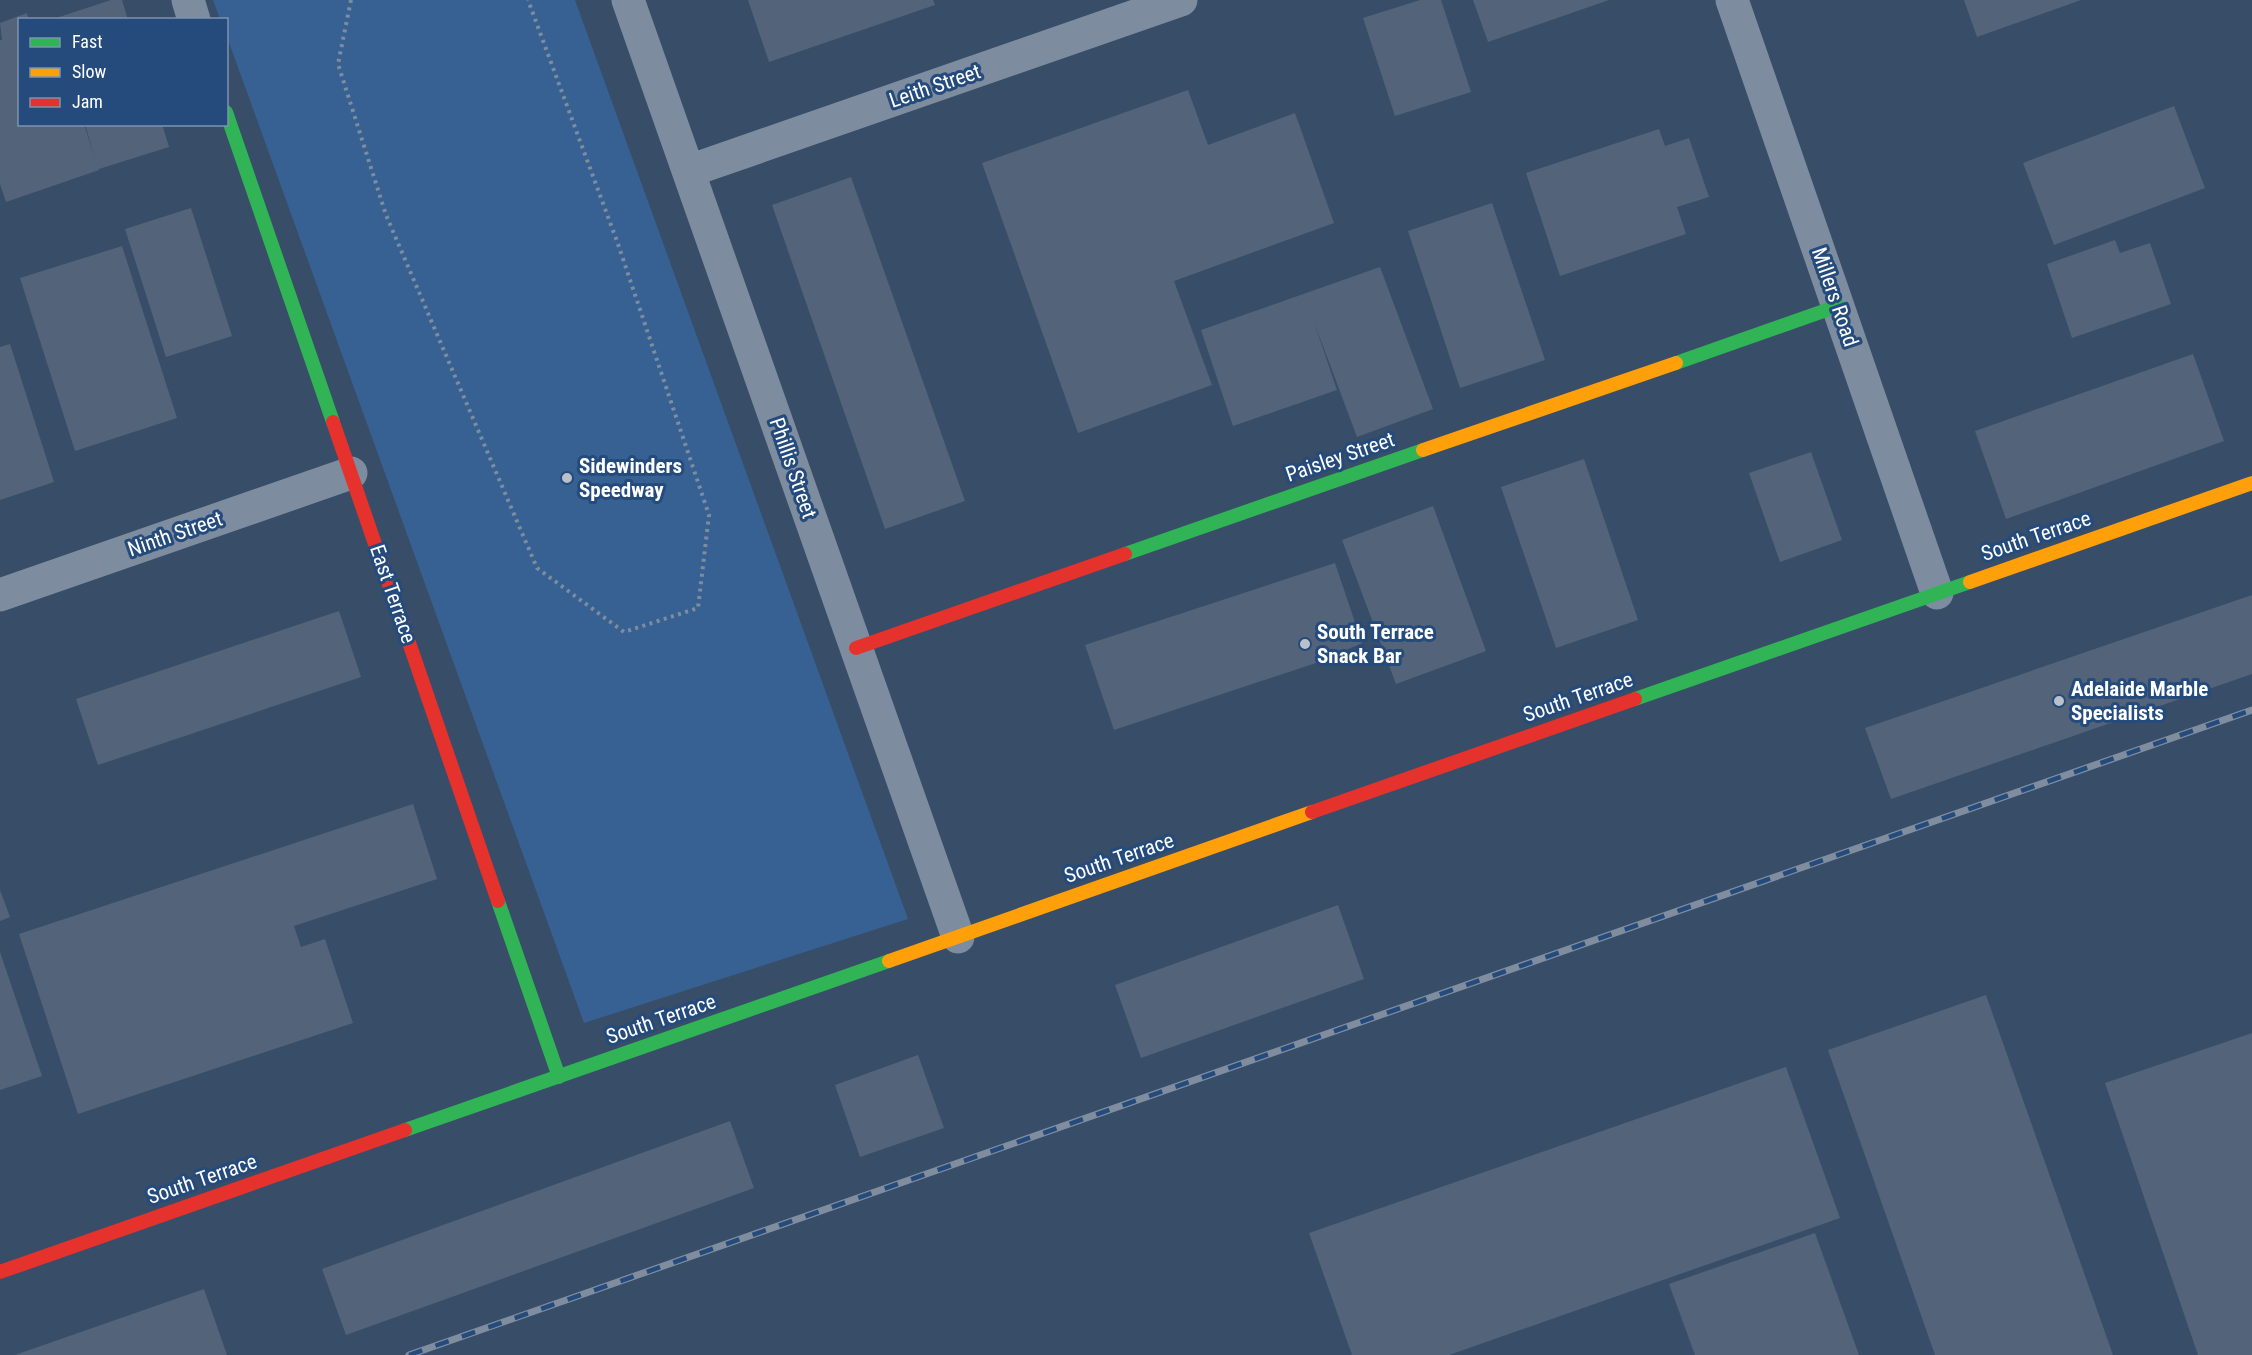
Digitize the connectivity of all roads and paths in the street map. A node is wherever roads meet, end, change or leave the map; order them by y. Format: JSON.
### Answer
{"nodes":[{"id":1,"x":188,"y":0,"type":"edge"},
{"id":2,"x":351,"y":0,"type":"edge"},
{"id":3,"x":528,"y":0,"type":"edge"},
{"id":4,"x":628,"y":0,"type":"edge"},
{"id":5,"x":1181,"y":0,"type":"edge"},
{"id":6,"x":1732,"y":0,"type":"edge"},
{"id":7,"x":194,"y":18,"type":"edge"},
{"id":8,"x":228,"y":118,"type":"edge"},
{"id":9,"x":689,"y":171,"type":"junction"},
{"id":10,"x":1838,"y":306,"type":"junction"},
{"id":11,"x":351,"y":472,"type":"junction"},
{"id":12,"x":2252,"y":483,"type":"edge"},
{"id":13,"x":1938,"y":593,"type":"junction"},
{"id":14,"x":0,"y":595,"type":"edge"},
{"id":15,"x":856,"y":648,"type":"junction"},
{"id":16,"x":958,"y":937,"type":"junction"},
{"id":17,"x":559,"y":1077,"type":"junction"},
{"id":18,"x":0,"y":1272,"type":"edge"}],
"edges":[{"from":1,"to":7,"type":"street"},
{"from":2,"to":3,"type":"path"},
{"from":4,"to":9,"type":"street","name":"Phillis Street"},
{"from":5,"to":9,"type":"street","name":"Leith Street"},
{"from":6,"to":10,"type":"street","name":"Millers Road"},
{"from":8,"to":11,"type":"street","name":"East Terrace"},
{"from":9,"to":15,"type":"street","name":"Phillis Street"},
{"from":10,"to":13,"type":"street","name":"Millers Road"},
{"from":10,"to":15,"type":"street","name":"Paisley Street"},
{"from":11,"to":14,"type":"street","name":"Ninth Street"},
{"from":11,"to":17,"type":"street","name":"East Terrace"},
{"from":12,"to":13,"type":"street","name":"South Terrace"},
{"from":13,"to":16,"type":"street","name":"South Terrace"},
{"from":15,"to":16,"type":"street","name":"Phillis Street"},
{"from":16,"to":17,"type":"street","name":"South Terrace"},
{"from":17,"to":18,"type":"street","name":"South Terrace"}]}
